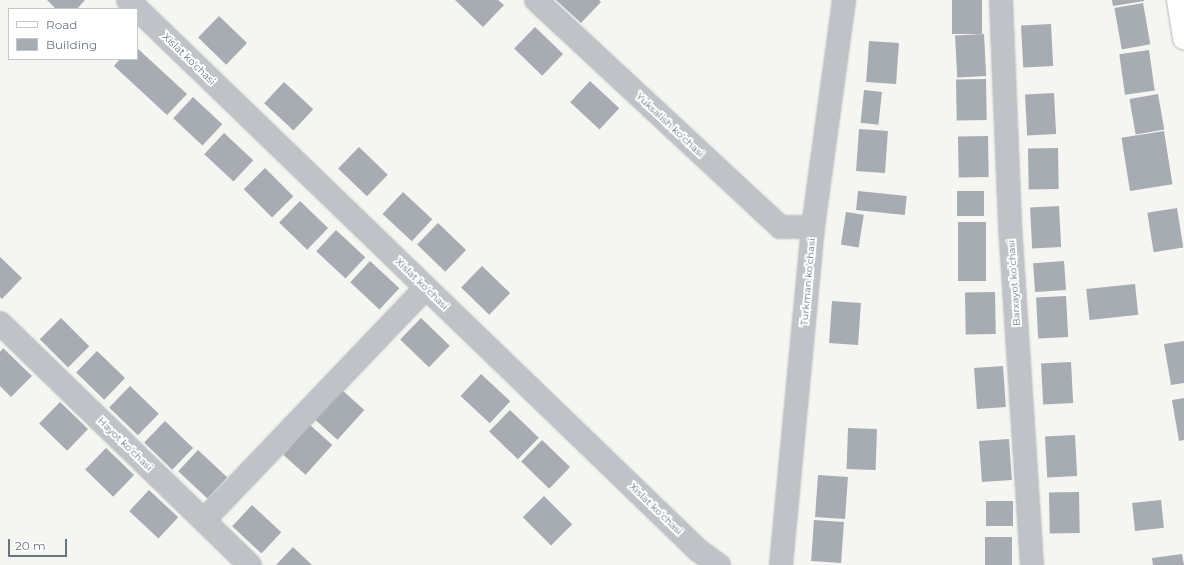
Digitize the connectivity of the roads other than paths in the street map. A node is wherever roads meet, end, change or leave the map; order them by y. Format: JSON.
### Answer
{"nodes":[{"id":1,"x":128,"y":0,"type":"edge"},
{"id":2,"x":536,"y":0,"type":"edge"},
{"id":3,"x":844,"y":0,"type":"edge"},
{"id":4,"x":1001,"y":0,"type":"edge"},
{"id":5,"x":1178,"y":0,"type":"edge"},
{"id":6,"x":136,"y":8,"type":"edge"},
{"id":7,"x":138,"y":10,"type":"edge"},
{"id":8,"x":1184,"y":39,"type":"edge"},
{"id":9,"x":813,"y":227,"type":"junction"},
{"id":10,"x":426,"y":288,"type":"junction"},
{"id":11,"x":0,"y":323,"type":"edge"},
{"id":12,"x":204,"y":520,"type":"junction"},
{"id":13,"x":250,"y":565,"type":"edge"},
{"id":14,"x":719,"y":565,"type":"edge"},
{"id":15,"x":781,"y":565,"type":"edge"},
{"id":16,"x":1032,"y":565,"type":"edge"}],
"edges":[{"from":1,"to":6,"type":"street","name":"Xislat ko'chasi"},
{"from":2,"to":9,"type":"street","name":"Yuksalish ko'chasi"},
{"from":3,"to":9,"type":"street","name":"Turkman ko'chasi"},
{"from":4,"to":16,"type":"street","name":"Barxayot ko'chasi"},
{"from":5,"to":8,"type":"main road"},
{"from":7,"to":10,"type":"street","name":"Xislat ko'chasi"},
{"from":9,"to":15,"type":"street","name":"Turkman ko'chasi"},
{"from":10,"to":12,"type":"street"},
{"from":10,"to":14,"type":"street","name":"Xislat ko'chasi"},
{"from":11,"to":12,"type":"street","name":"Hayot ko'chasi"},
{"from":12,"to":13,"type":"street","name":"Hayot ko'chasi"}]}
